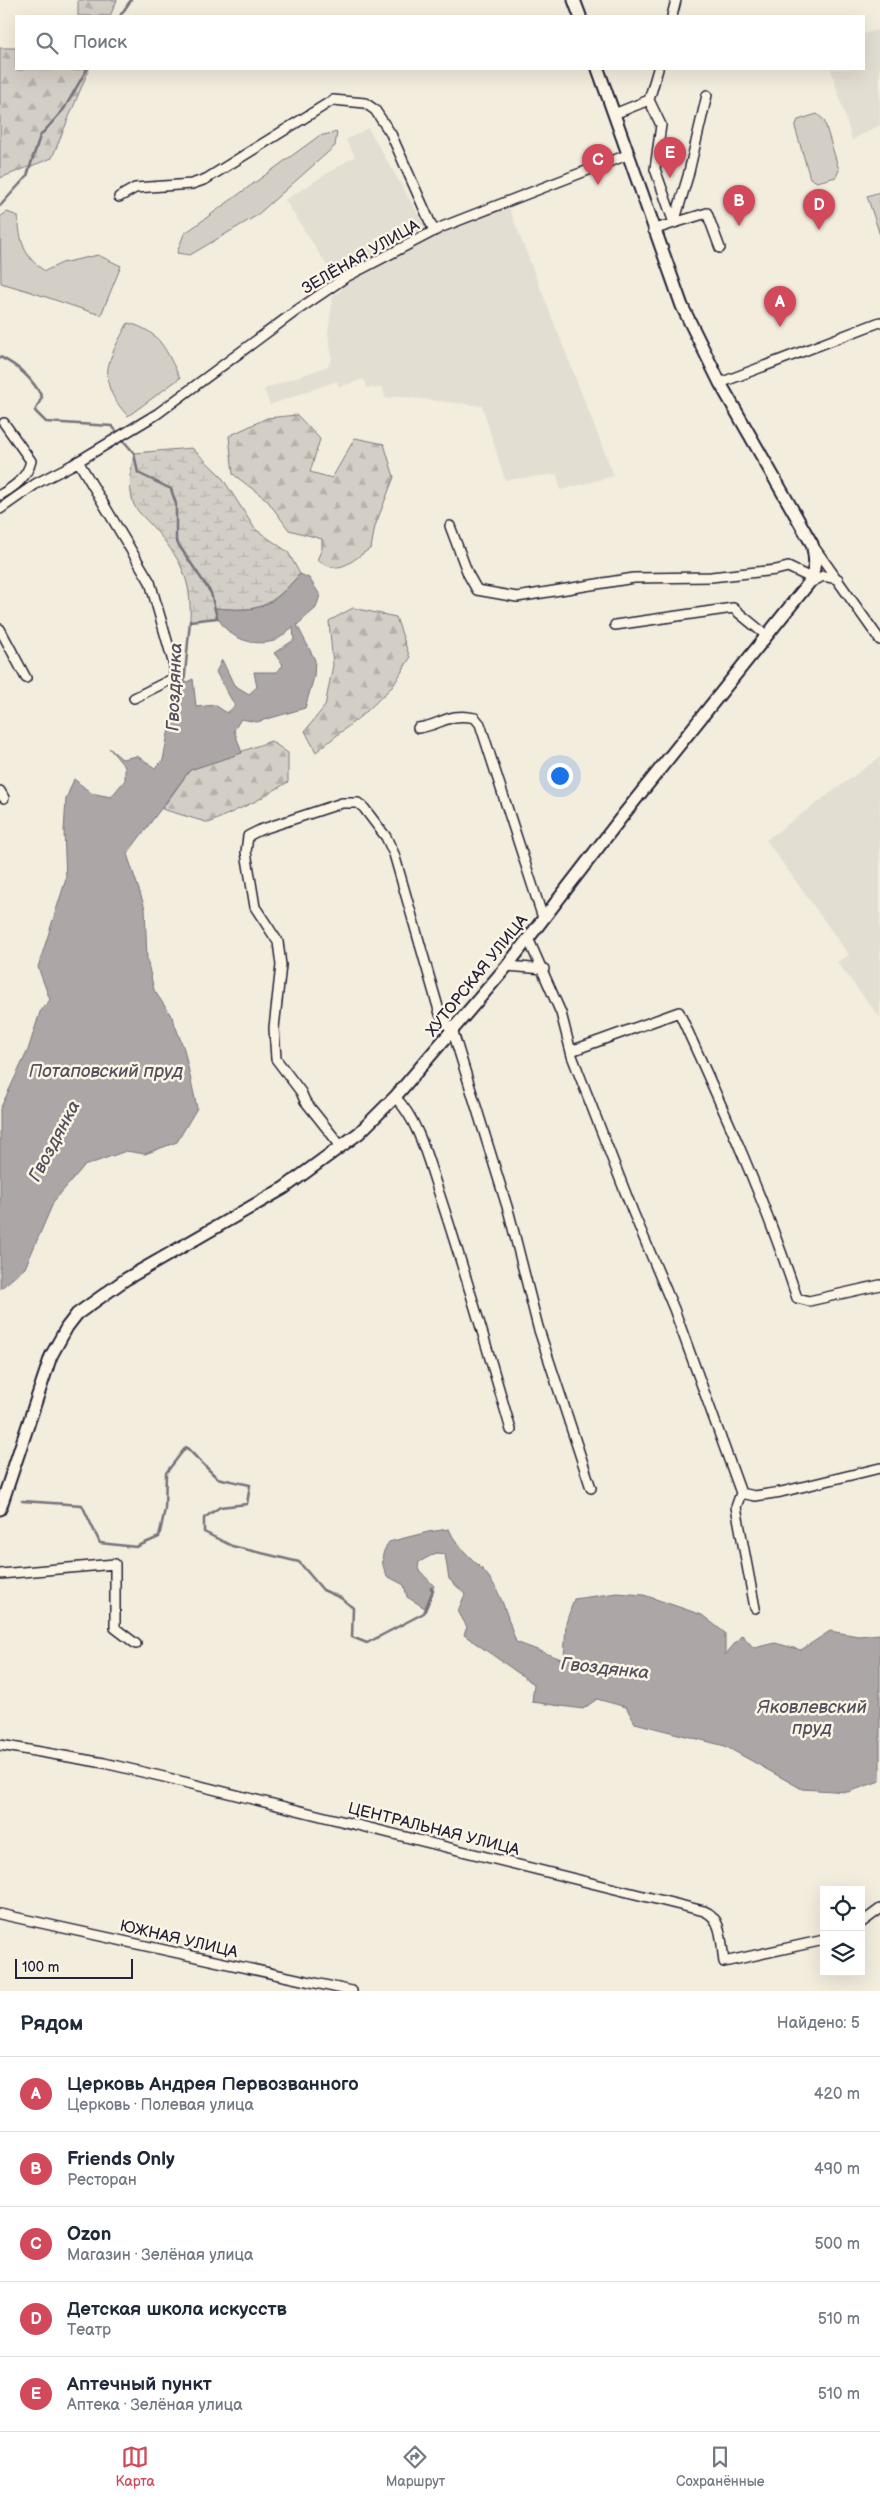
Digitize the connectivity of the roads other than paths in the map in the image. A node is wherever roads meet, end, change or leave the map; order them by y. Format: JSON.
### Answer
{"nodes":[{"id":1,"x":574,"y":0,"type":"edge"},
{"id":2,"x":676,"y":0,"type":"edge"},
{"id":3,"x":580,"y":15,"type":"edge"},
{"id":4,"x":672,"y":15,"type":"edge"},
{"id":5,"x":598,"y":70,"type":"edge"},
{"id":6,"x":658,"y":70,"type":"edge"},
{"id":7,"x":707,"y":95,"type":"dead end"},
{"id":8,"x":650,"y":100,"type":"junction"},
{"id":9,"x":614,"y":114,"type":"junction"},
{"id":10,"x":627,"y":155,"type":"junction"},
{"id":11,"x":119,"y":197,"type":"dead end"},
{"id":12,"x":674,"y":223,"type":"junction"},
{"id":13,"x":653,"y":230,"type":"junction"},
{"id":14,"x":434,"y":231,"type":"junction"},
{"id":15,"x":720,"y":248,"type":"dead end"},
{"id":16,"x":880,"y":322,"type":"edge"},
{"id":17,"x":720,"y":383,"type":"junction"},
{"id":18,"x":4,"y":423,"type":"dead end"},
{"id":19,"x":78,"y":461,"type":"junction"},
{"id":20,"x":0,"y":495,"type":"edge"},
{"id":21,"x":0,"y":509,"type":"edge"},
{"id":22,"x":450,"y":526,"type":"dead end"},
{"id":23,"x":812,"y":544,"type":"junction"},
{"id":24,"x":838,"y":579,"type":"junction"},
{"id":25,"x":810,"y":581,"type":"junction"},
{"id":26,"x":615,"y":625,"type":"dead end"},
{"id":27,"x":0,"y":629,"type":"edge"},
{"id":28,"x":766,"y":636,"type":"junction"},
{"id":29,"x":880,"y":640,"type":"edge"},
{"id":30,"x":26,"y":678,"type":"dead end"},
{"id":31,"x":134,"y":698,"type":"dead end"},
{"id":32,"x":418,"y":728,"type":"dead end"},
{"id":33,"x":543,"y":918,"type":"junction"},
{"id":34,"x":528,"y":938,"type":"junction"},
{"id":35,"x":507,"y":966,"type":"junction"},
{"id":36,"x":544,"y":968,"type":"junction"},
{"id":37,"x":453,"y":1032,"type":"junction"},
{"id":38,"x":571,"y":1051,"type":"junction"},
{"id":39,"x":395,"y":1097,"type":"junction"},
{"id":40,"x":340,"y":1145,"type":"junction"},
{"id":41,"x":880,"y":1286,"type":"edge"},
{"id":42,"x":511,"y":1430,"type":"dead end"},
{"id":43,"x":880,"y":1468,"type":"edge"},
{"id":44,"x":591,"y":1488,"type":"dead end"},
{"id":45,"x":742,"y":1493,"type":"junction"},
{"id":46,"x":2,"y":1505,"type":"edge"},
{"id":47,"x":0,"y":1574,"type":"edge"},
{"id":48,"x":756,"y":1608,"type":"dead end"},
{"id":49,"x":136,"y":1644,"type":"dead end"},
{"id":50,"x":0,"y":1745,"type":"edge"},
{"id":51,"x":880,"y":1909,"type":"edge"},
{"id":52,"x":0,"y":1914,"type":"edge"},
{"id":53,"x":865,"y":1920,"type":"edge"},
{"id":54,"x":820,"y":1941,"type":"edge"},
{"id":55,"x":352,"y":1991,"type":"edge"}],
"edges":[{"from":1,"to":3,"type":"main road"},
{"from":2,"to":4,"type":"street"},
{"from":5,"to":9,"type":"main road"},
{"from":6,"to":8,"type":"street"},
{"from":7,"to":12,"type":"street"},
{"from":8,"to":9,"type":"street"},
{"from":8,"to":12,"type":"street"},
{"from":9,"to":10,"type":"main road"},
{"from":10,"to":13,"type":"main road"},
{"from":10,"to":14,"type":"street","name":"ЗЕЛЁНАЯ УЛИЦА"},
{"from":11,"to":14,"type":"street"},
{"from":12,"to":13,"type":"street"},
{"from":12,"to":15,"type":"street"},
{"from":13,"to":17,"type":"main road"},
{"from":14,"to":19,"type":"street","name":"ЗЕЛЁНАЯ УЛИЦА"},
{"from":16,"to":17,"type":"street"},
{"from":17,"to":23,"type":"main road"},
{"from":18,"to":20,"type":"street"},
{"from":19,"to":21,"type":"street","name":"ЗЕЛЁНАЯ УЛИЦА"},
{"from":19,"to":31,"type":"street"},
{"from":22,"to":25,"type":"street"},
{"from":23,"to":24,"type":"street"},
{"from":23,"to":25,"type":"main road"},
{"from":24,"to":25,"type":"street"},
{"from":24,"to":29,"type":"street"},
{"from":25,"to":28,"type":"main road","name":"ХУТОРСКАЯ УЛИЦА"},
{"from":26,"to":28,"type":"street"},
{"from":27,"to":30,"type":"street"},
{"from":28,"to":33,"type":"main road","name":"ХУТОРСКАЯ УЛИЦА"},
{"from":32,"to":33,"type":"street"},
{"from":33,"to":34,"type":"main road","name":"ХУТОРСКАЯ УЛИЦА"},
{"from":34,"to":35,"type":"main road","name":"ХУТОРСКАЯ УЛИЦА"},
{"from":34,"to":36,"type":"street"},
{"from":35,"to":36,"type":"street"},
{"from":35,"to":37,"type":"main road","name":"ХУТОРСКАЯ УЛИЦА"},
{"from":36,"to":38,"type":"street"},
{"from":37,"to":39,"type":"main road","name":"ХУТОРСКАЯ УЛИЦА"},
{"from":37,"to":40,"type":"street"},
{"from":37,"to":44,"type":"street"},
{"from":38,"to":41,"type":"street"},
{"from":38,"to":45,"type":"street"},
{"from":39,"to":40,"type":"main road","name":"ХУТОРСКАЯ УЛИЦА"},
{"from":39,"to":42,"type":"street"},
{"from":40,"to":46,"type":"main road","name":"ХУТОРСКАЯ УЛИЦА"},
{"from":43,"to":45,"type":"street"},
{"from":45,"to":48,"type":"street"},
{"from":47,"to":49,"type":"street"},
{"from":50,"to":54,"type":"street","name":"ЦЕНТРАЛЬНАЯ УЛИЦА"},
{"from":51,"to":53,"type":"street"},
{"from":52,"to":55,"type":"street","name":"ЮЖНАЯ УЛИЦА"}]}
